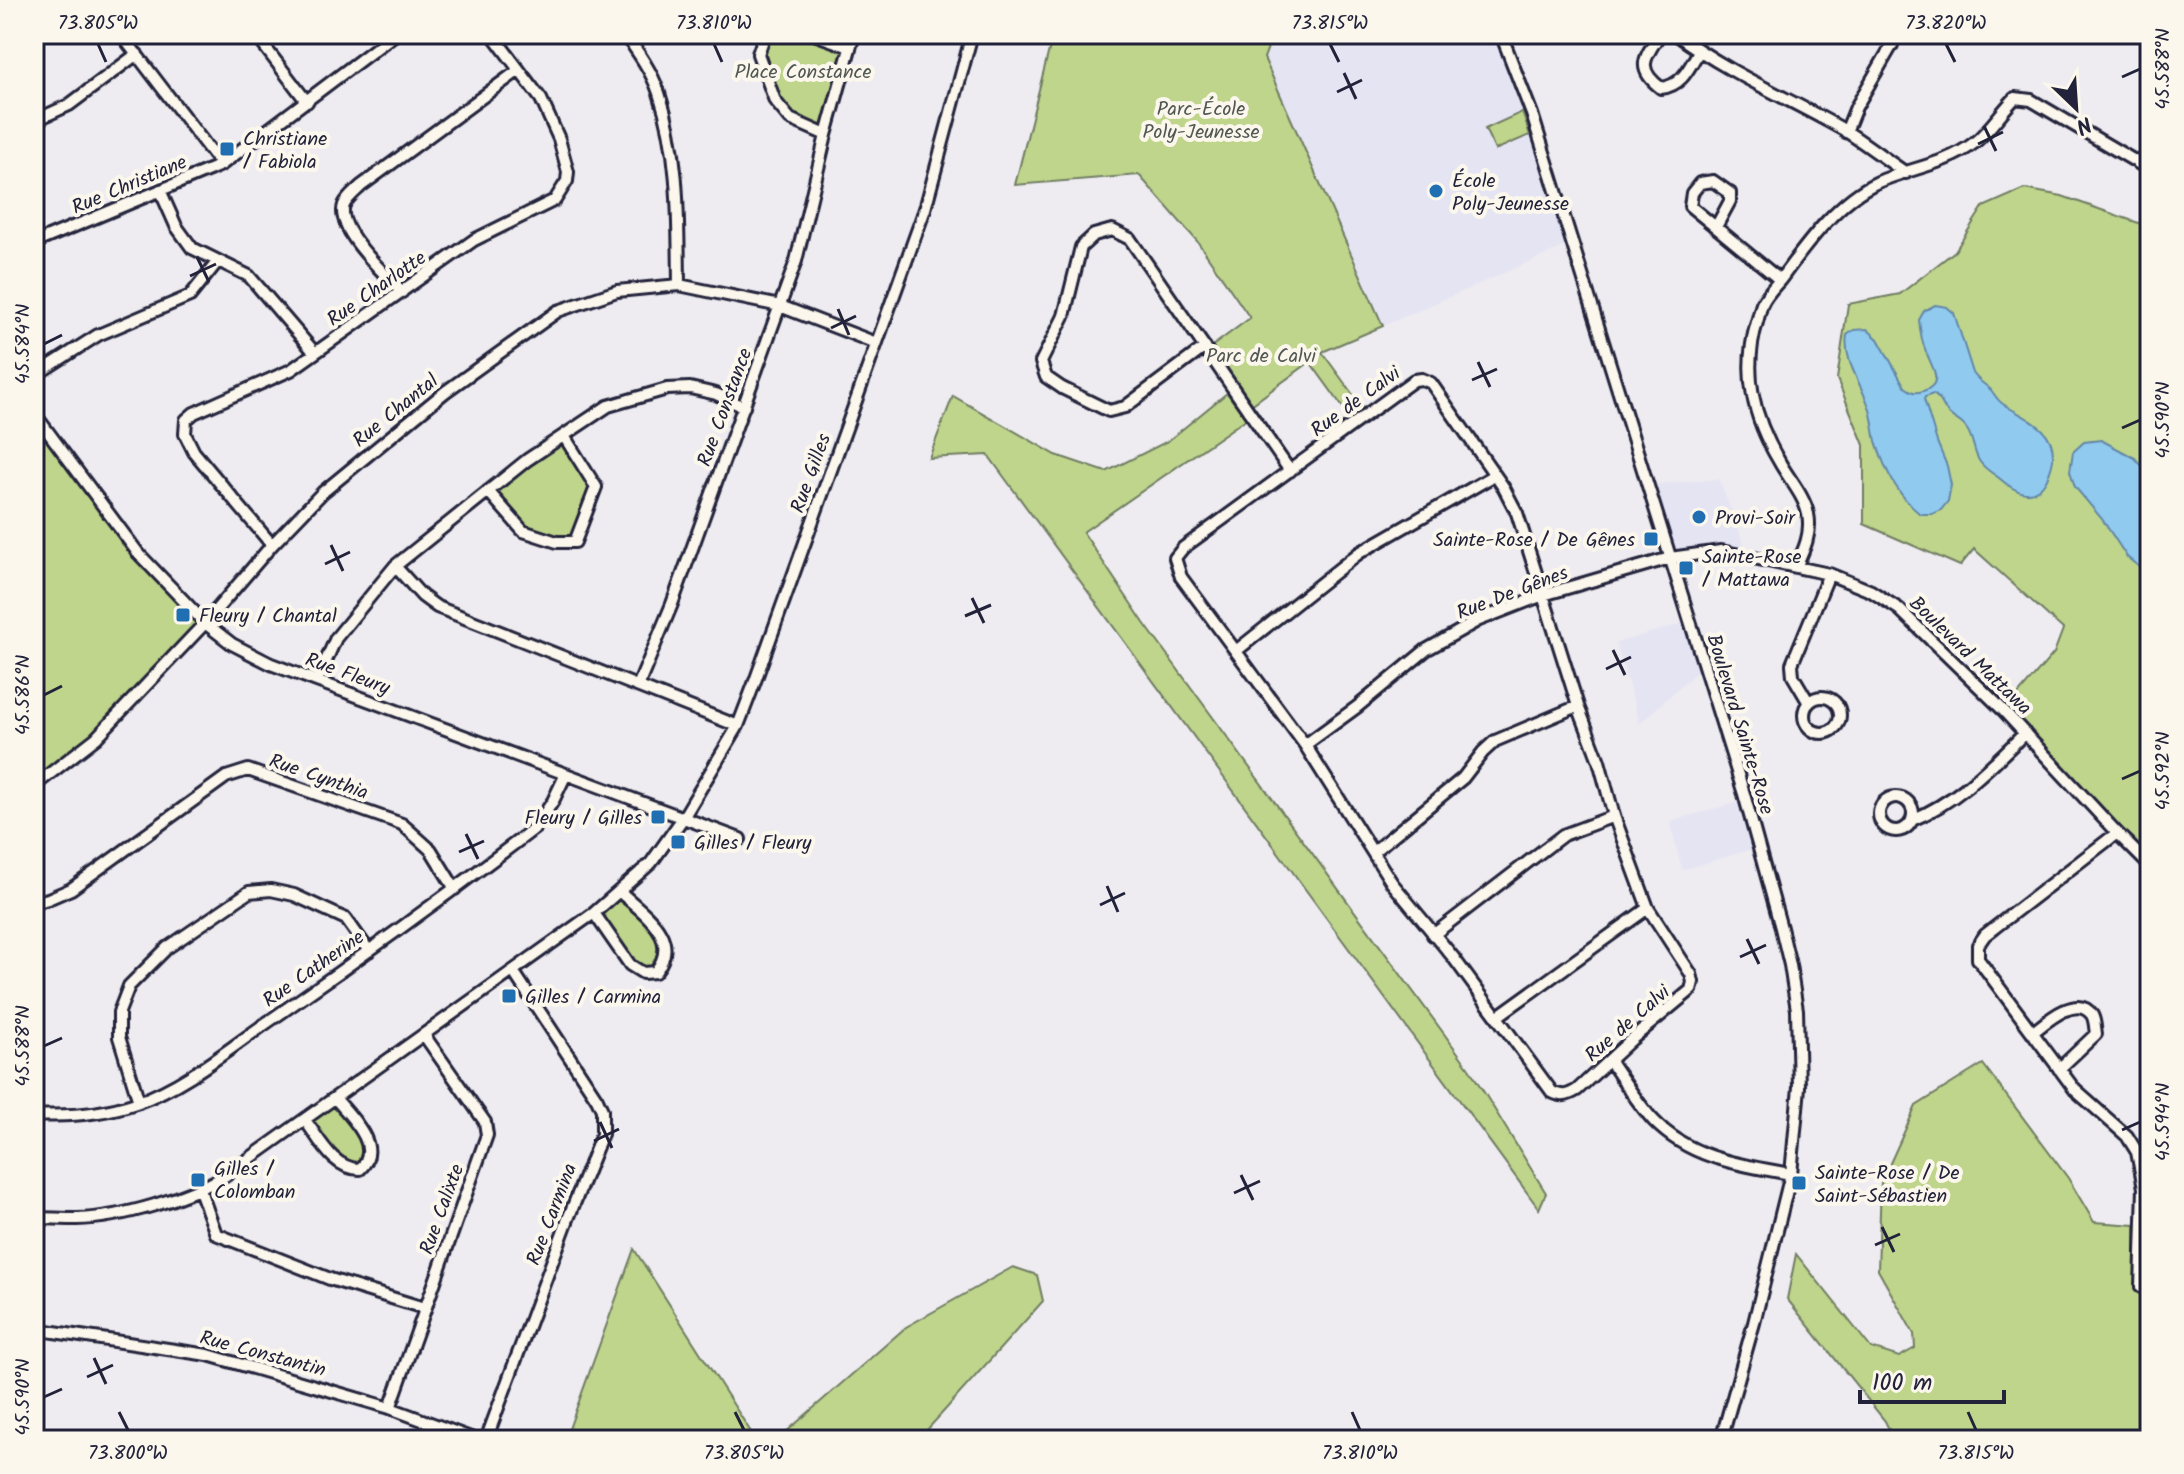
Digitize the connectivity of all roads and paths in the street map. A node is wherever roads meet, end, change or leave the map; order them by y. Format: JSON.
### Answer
{"nodes":[{"id":1,"x":121,"y":34,"type":"edge"},
{"id":2,"x":255,"y":34,"type":"edge"},
{"id":3,"x":492,"y":34,"type":"edge"},
{"id":4,"x":625,"y":34,"type":"edge"},
{"id":5,"x":765,"y":34,"type":"edge"},
{"id":6,"x":814,"y":34,"type":"edge"},
{"id":7,"x":854,"y":34,"type":"edge"},
{"id":8,"x":972,"y":34,"type":"edge"},
{"id":9,"x":1501,"y":34,"type":"edge"},
{"id":10,"x":1660,"y":34,"type":"edge"},
{"id":11,"x":1676,"y":34,"type":"edge"},
{"id":12,"x":1889,"y":34,"type":"edge"},
{"id":13,"x":391,"y":35,"type":"edge"},
{"id":14,"x":850,"y":47,"type":"junction"},
{"id":15,"x":1699,"y":51,"type":"junction"},
{"id":16,"x":137,"y":54,"type":"junction"},
{"id":17,"x":519,"y":70,"type":"junction"},
{"id":18,"x":307,"y":102,"type":"junction"},
{"id":19,"x":34,"y":121,"type":"edge"},
{"id":20,"x":1846,"y":132,"type":"junction"},
{"id":21,"x":826,"y":135,"type":"junction"},
{"id":22,"x":221,"y":165,"type":"junction"},
{"id":23,"x":2150,"y":170,"type":"edge"},
{"id":24,"x":1906,"y":173,"type":"junction"},
{"id":25,"x":160,"y":190,"type":"junction"},
{"id":26,"x":1716,"y":227,"type":"junction"},
{"id":27,"x":34,"y":243,"type":"edge"},
{"id":28,"x":218,"y":261,"type":"junction"},
{"id":29,"x":1780,"y":280,"type":"junction"},
{"id":30,"x":679,"y":285,"type":"junction"},
{"id":31,"x":402,"y":292,"type":"junction"},
{"id":32,"x":780,"y":306,"type":"junction"},
{"id":33,"x":876,"y":343,"type":"junction"},
{"id":34,"x":1205,"y":347,"type":"junction"},
{"id":35,"x":315,"y":353,"type":"junction"},
{"id":36,"x":34,"y":376,"type":"edge"},
{"id":37,"x":744,"y":407,"type":"junction"},
{"id":38,"x":34,"y":413,"type":"edge"},
{"id":39,"x":564,"y":436,"type":"junction"},
{"id":40,"x":1290,"y":471,"type":"junction"},
{"id":41,"x":1495,"y":475,"type":"junction"},
{"id":42,"x":488,"y":491,"type":"junction"},
{"id":43,"x":272,"y":545,"type":"junction"},
{"id":44,"x":1670,"y":558,"type":"junction"},
{"id":45,"x":395,"y":566,"type":"junction"},
{"id":46,"x":1796,"y":567,"type":"junction"},
{"id":47,"x":1829,"y":574,"type":"junction"},
{"id":48,"x":1543,"y":595,"type":"junction"},
{"id":49,"x":205,"y":623,"type":"junction"},
{"id":50,"x":1236,"y":651,"type":"junction"},
{"id":51,"x":317,"y":681,"type":"junction"},
{"id":52,"x":638,"y":686,"type":"junction"},
{"id":53,"x":1809,"y":703,"type":"dead end"},
{"id":54,"x":1578,"y":706,"type":"junction"},
{"id":55,"x":738,"y":726,"type":"junction"},
{"id":56,"x":2025,"y":733,"type":"junction"},
{"id":57,"x":1305,"y":745,"type":"junction"},
{"id":58,"x":566,"y":774,"type":"junction"},
{"id":59,"x":34,"y":786,"type":"edge"},
{"id":60,"x":1614,"y":816,"type":"junction"},
{"id":61,"x":683,"y":818,"type":"junction"},
{"id":62,"x":1912,"y":820,"type":"dead end"},
{"id":63,"x":2117,"y":833,"type":"junction"},
{"id":64,"x":740,"y":839,"type":"dead end"},
{"id":65,"x":1373,"y":852,"type":"junction"},
{"id":66,"x":2150,"y":866,"type":"edge"},
{"id":67,"x":455,"y":889,"type":"junction"},
{"id":68,"x":619,"y":891,"type":"junction"},
{"id":69,"x":34,"y":903,"type":"edge"},
{"id":70,"x":1648,"y":908,"type":"junction"},
{"id":71,"x":594,"y":913,"type":"junction"},
{"id":72,"x":1433,"y":935,"type":"junction"},
{"id":73,"x":369,"y":951,"type":"junction"},
{"id":74,"x":513,"y":971,"type":"junction"},
{"id":75,"x":1498,"y":1016,"type":"junction"},
{"id":76,"x":2032,"y":1033,"type":"junction"},
{"id":77,"x":424,"y":1035,"type":"junction"},
{"id":78,"x":1610,"y":1061,"type":"junction"},
{"id":79,"x":2059,"y":1069,"type":"junction"},
{"id":80,"x":335,"y":1098,"type":"junction"},
{"id":81,"x":139,"y":1102,"type":"junction"},
{"id":82,"x":34,"y":1115,"type":"edge"},
{"id":83,"x":305,"y":1120,"type":"junction"},
{"id":84,"x":1791,"y":1174,"type":"junction"},
{"id":85,"x":200,"y":1190,"type":"junction"},
{"id":86,"x":34,"y":1218,"type":"edge"},
{"id":87,"x":2141,"y":1287,"type":"dead end"},
{"id":88,"x":424,"y":1308,"type":"junction"},
{"id":89,"x":34,"y":1329,"type":"edge"},
{"id":90,"x":390,"y":1408,"type":"junction"},
{"id":91,"x":476,"y":1440,"type":"edge"},
{"id":92,"x":486,"y":1440,"type":"edge"},
{"id":93,"x":1721,"y":1440,"type":"edge"}],
"edges":[{"from":1,"to":16,"type":"street"},
{"from":2,"to":18,"type":"street"},
{"from":3,"to":17,"type":"street","name":"Rue Charlotte"},
{"from":4,"to":30,"type":"street"},
{"from":5,"to":21,"type":"street"},
{"from":6,"to":14,"type":"street"},
{"from":7,"to":14,"type":"street","name":"Rue Constance"},
{"from":8,"to":33,"type":"street","name":"Rue Gilles"},
{"from":9,"to":44,"type":"street","name":"Boulevard Sainte-Rose"},
{"from":10,"to":15,"type":"street"},
{"from":11,"to":15,"type":"street"},
{"from":12,"to":20,"type":"street"},
{"from":13,"to":18,"type":"street","name":"Rue Christiane"},
{"from":14,"to":21,"type":"street","name":"Rue Constance"},
{"from":15,"to":20,"type":"street"},
{"from":16,"to":19,"type":"street"},
{"from":16,"to":22,"type":"street"},
{"from":17,"to":31,"type":"street","name":"Rue Charlotte"},
{"from":17,"to":31,"type":"street"},
{"from":18,"to":22,"type":"street","name":"Rue Christiane"},
{"from":20,"to":24,"type":"street"},
{"from":21,"to":32,"type":"street","name":"Rue Constance"},
{"from":22,"to":25,"type":"street","name":"Rue Christiane"},
{"from":23,"to":24,"type":"street"},
{"from":24,"to":29,"type":"street"},
{"from":25,"to":27,"type":"street","name":"Rue Christiane"},
{"from":25,"to":28,"type":"street"},
{"from":26,"to":26,"type":"street"},
{"from":26,"to":29,"type":"street"},
{"from":28,"to":35,"type":"street"},
{"from":28,"to":36,"type":"street"},
{"from":29,"to":46,"type":"street"},
{"from":30,"to":32,"type":"street","name":"Rue Chantal"},
{"from":30,"to":43,"type":"street","name":"Rue Chantal"},
{"from":31,"to":35,"type":"street","name":"Rue Charlotte"},
{"from":32,"to":33,"type":"street","name":"Rue Chantal"},
{"from":32,"to":37,"type":"street","name":"Rue Constance"},
{"from":33,"to":55,"type":"street","name":"Rue Gilles"},
{"from":34,"to":34,"type":"street"},
{"from":34,"to":40,"type":"street"},
{"from":35,"to":43,"type":"street","name":"Rue Charlotte"},
{"from":37,"to":39,"type":"street"},
{"from":37,"to":52,"type":"street","name":"Rue Constance"},
{"from":38,"to":49,"type":"street","name":"Rue Fleury"},
{"from":39,"to":42,"type":"street"},
{"from":39,"to":42,"type":"street"},
{"from":40,"to":41,"type":"street","name":"Rue de Calvi"},
{"from":40,"to":50,"type":"street","name":"Rue de Calvi"},
{"from":41,"to":48,"type":"street","name":"Rue de Calvi"},
{"from":41,"to":50,"type":"street"},
{"from":42,"to":45,"type":"street"},
{"from":43,"to":49,"type":"street","name":"Rue Chantal"},
{"from":44,"to":46,"type":"street","name":"Boulevard Mattawa"},
{"from":44,"to":48,"type":"street","name":"Rue De Gênes"},
{"from":44,"to":84,"type":"street","name":"Boulevard Sainte-Rose"},
{"from":45,"to":51,"type":"street"},
{"from":45,"to":52,"type":"street"},
{"from":46,"to":47,"type":"street","name":"Boulevard Mattawa"},
{"from":47,"to":53,"type":"street"},
{"from":47,"to":56,"type":"street","name":"Boulevard Mattawa"},
{"from":48,"to":54,"type":"street","name":"Rue de Calvi"},
{"from":48,"to":57,"type":"street","name":"Rue De Gênes"},
{"from":49,"to":51,"type":"street","name":"Rue Fleury"},
{"from":49,"to":59,"type":"street","name":"Rue Chantal"},
{"from":50,"to":57,"type":"street","name":"Rue de Calvi"},
{"from":51,"to":58,"type":"street","name":"Rue Fleury"},
{"from":52,"to":55,"type":"street"},
{"from":54,"to":60,"type":"street","name":"Rue de Calvi"},
{"from":54,"to":65,"type":"street"},
{"from":55,"to":61,"type":"street","name":"Rue Gilles"},
{"from":56,"to":62,"type":"street"},
{"from":56,"to":63,"type":"street","name":"Boulevard Mattawa"},
{"from":57,"to":65,"type":"street","name":"Rue de Calvi"},
{"from":58,"to":61,"type":"street","name":"Rue Fleury"},
{"from":58,"to":67,"type":"street","name":"Rue Catherine"},
{"from":60,"to":70,"type":"street","name":"Rue de Calvi"},
{"from":60,"to":72,"type":"street"},
{"from":61,"to":64,"type":"street","name":"Rue Fleury"},
{"from":61,"to":68,"type":"street","name":"Rue Gilles"},
{"from":63,"to":66,"type":"street","name":"Boulevard Mattawa"},
{"from":63,"to":76,"type":"street"},
{"from":65,"to":72,"type":"street","name":"Rue de Calvi"},
{"from":67,"to":69,"type":"street","name":"Rue Cynthia"},
{"from":67,"to":73,"type":"street","name":"Rue Catherine"},
{"from":68,"to":71,"type":"street","name":"Rue Gilles"},
{"from":68,"to":71,"type":"street"},
{"from":70,"to":75,"type":"street"},
{"from":70,"to":78,"type":"street","name":"Rue de Calvi"},
{"from":71,"to":74,"type":"street","name":"Rue Gilles"},
{"from":72,"to":75,"type":"street","name":"Rue de Calvi"},
{"from":73,"to":81,"type":"street","name":"Rue Catherine"},
{"from":73,"to":81,"type":"street"},
{"from":74,"to":77,"type":"street","name":"Rue Gilles"},
{"from":74,"to":92,"type":"street","name":"Rue Carmina"},
{"from":75,"to":78,"type":"street","name":"Rue de Calvi"},
{"from":76,"to":79,"type":"street"},
{"from":76,"to":79,"type":"street"},
{"from":77,"to":80,"type":"street","name":"Rue Gilles"},
{"from":77,"to":88,"type":"street","name":"Rue Calixte"},
{"from":78,"to":84,"type":"street"},
{"from":79,"to":87,"type":"street"},
{"from":80,"to":83,"type":"street","name":"Rue Gilles"},
{"from":80,"to":83,"type":"street"},
{"from":81,"to":82,"type":"street","name":"Rue Catherine"},
{"from":83,"to":85,"type":"street","name":"Rue Gilles"},
{"from":84,"to":93,"type":"street","name":"Boulevard Sainte-Rose"},
{"from":85,"to":86,"type":"street","name":"Rue Gilles"},
{"from":85,"to":88,"type":"street"},
{"from":88,"to":90,"type":"street","name":"Rue Calixte"},
{"from":89,"to":90,"type":"street","name":"Rue Constantin"},
{"from":90,"to":91,"type":"street","name":"Rue Constantin"}]}
